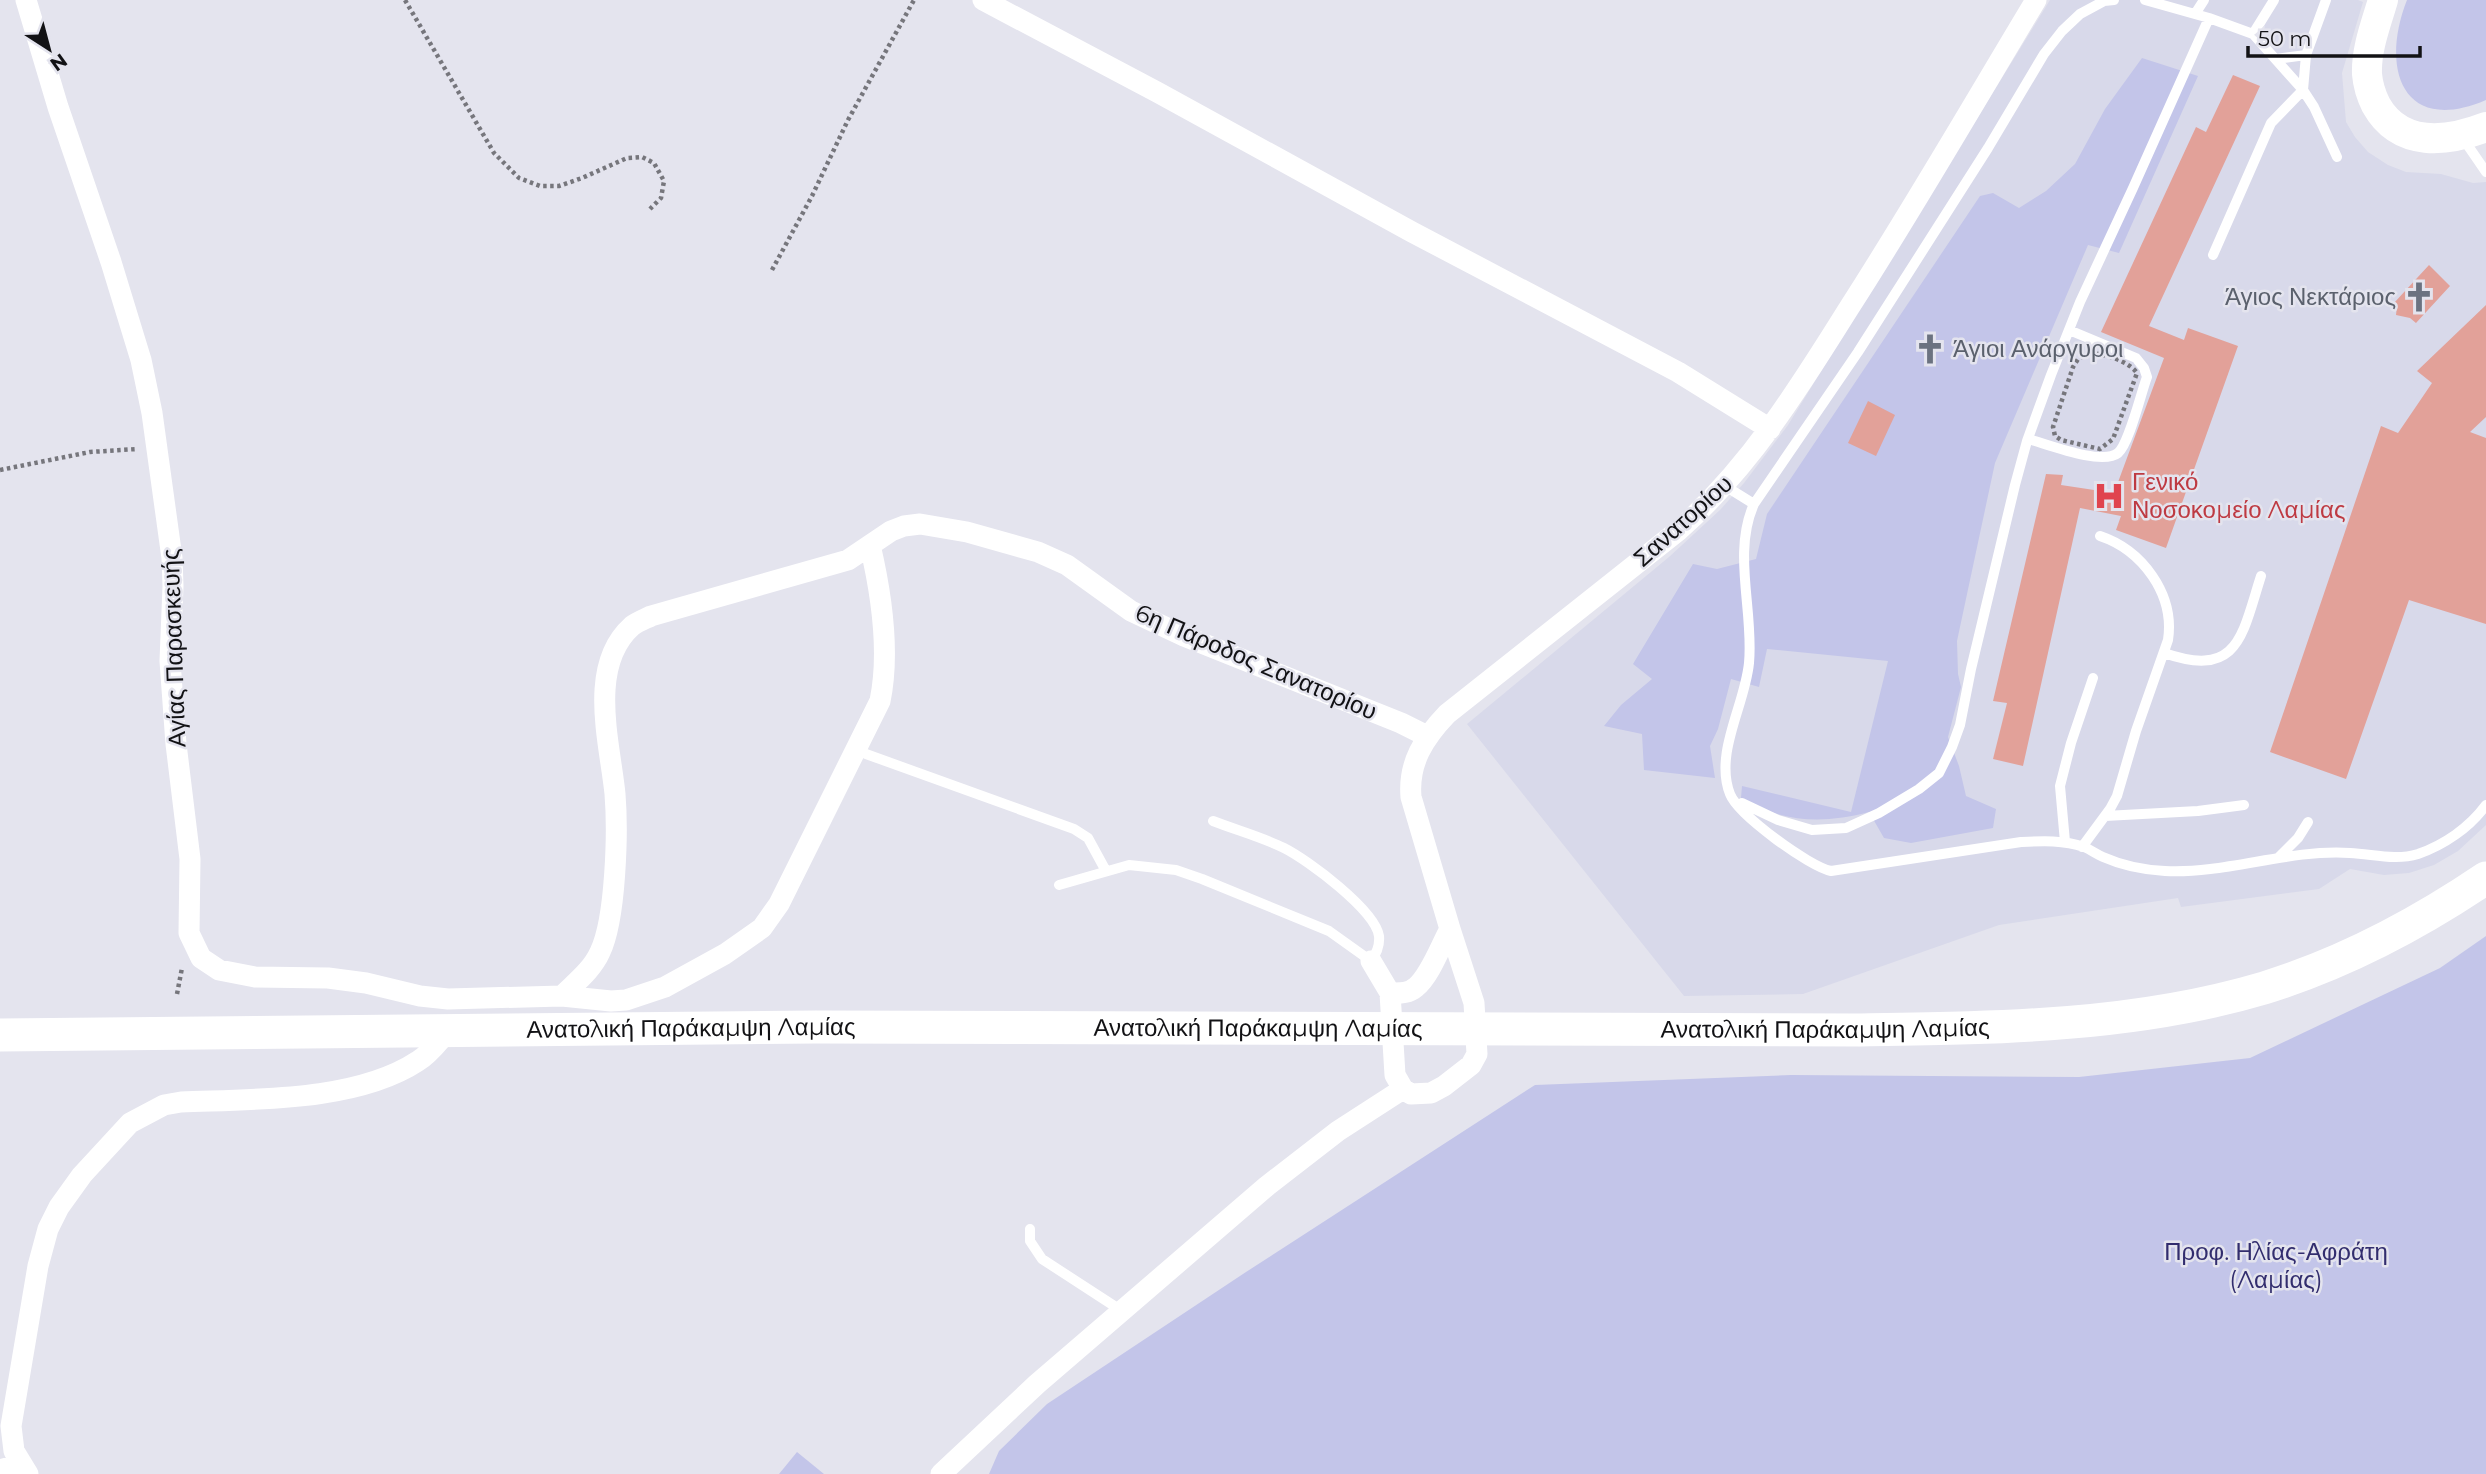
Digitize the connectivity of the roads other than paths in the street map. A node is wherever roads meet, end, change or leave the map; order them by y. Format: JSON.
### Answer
{"nodes":[{"id":1,"x":26,"y":0,"type":"edge"},
{"id":2,"x":983,"y":0,"type":"edge"},
{"id":3,"x":2036,"y":0,"type":"edge"},
{"id":4,"x":2114,"y":0,"type":"edge"},
{"id":5,"x":2145,"y":0,"type":"edge"},
{"id":6,"x":2204,"y":0,"type":"edge"},
{"id":7,"x":2274,"y":0,"type":"edge"},
{"id":8,"x":2326,"y":0,"type":"edge"},
{"id":9,"x":2383,"y":0,"type":"edge"},
{"id":10,"x":2195,"y":14,"type":"junction"},
{"id":11,"x":2208,"y":18,"type":"junction"},
{"id":12,"x":2253,"y":34,"type":"junction"},
{"id":13,"x":2306,"y":55,"type":"junction"},
{"id":14,"x":2276,"y":59,"type":"junction"},
{"id":15,"x":2303,"y":90,"type":"junction"},
{"id":16,"x":2474,"y":132,"type":"edge"},
{"id":17,"x":2337,"y":157,"type":"dead end"},
{"id":18,"x":2486,"y":172,"type":"edge"},
{"id":19,"x":2213,"y":255,"type":"dead end"},
{"id":20,"x":2069,"y":330,"type":"junction"},
{"id":21,"x":1770,"y":429,"type":"junction"},
{"id":22,"x":2028,"y":439,"type":"junction"},
{"id":23,"x":1725,"y":486,"type":"junction"},
{"id":24,"x":1754,"y":505,"type":"junction"},
{"id":25,"x":2100,"y":536,"type":"dead end"},
{"id":26,"x":870,"y":545,"type":"junction"},
{"id":27,"x":2261,"y":576,"type":"dead end"},
{"id":28,"x":2164,"y":653,"type":"junction"},
{"id":29,"x":2092,"y":678,"type":"dead end"},
{"id":30,"x":1427,"y":736,"type":"junction"},
{"id":31,"x":866,"y":754,"type":"dead end"},
{"id":32,"x":1731,"y":795,"type":"junction"},
{"id":33,"x":2244,"y":805,"type":"dead end"},
{"id":34,"x":2486,"y":805,"type":"edge"},
{"id":35,"x":2105,"y":816,"type":"junction"},
{"id":36,"x":1213,"y":821,"type":"dead end"},
{"id":37,"x":2308,"y":822,"type":"dead end"},
{"id":38,"x":2065,"y":842,"type":"junction"},
{"id":39,"x":2082,"y":847,"type":"junction"},
{"id":40,"x":2279,"y":857,"type":"junction"},
{"id":41,"x":1106,"y":871,"type":"junction"},
{"id":42,"x":2486,"y":878,"type":"edge"},
{"id":43,"x":1059,"y":885,"type":"dead end"},
{"id":44,"x":1450,"y":929,"type":"junction"},
{"id":45,"x":1371,"y":961,"type":"junction"},
{"id":46,"x":1390,"y":992,"type":"junction"},
{"id":47,"x":556,"y":996,"type":"junction"},
{"id":48,"x":1392,"y":1028,"type":"junction"},
{"id":49,"x":552,"y":1030,"type":"junction"},
{"id":50,"x":449,"y":1031,"type":"junction"},
{"id":51,"x":0,"y":1035,"type":"edge"},
{"id":52,"x":1403,"y":1088,"type":"junction"},
{"id":53,"x":1030,"y":1229,"type":"dead end"},
{"id":54,"x":1122,"y":1311,"type":"junction"},
{"id":55,"x":24,"y":1469,"type":"edge"},
{"id":56,"x":0,"y":1470,"type":"edge"},
{"id":57,"x":941,"y":1474,"type":"edge"}],
"edges":[{"from":1,"to":47,"type":"street","name":"Αγίας Παρασκευής"},
{"from":2,"to":21,"type":"street"},
{"from":3,"to":21,"type":"street","name":"Σανατορίου"},
{"from":4,"to":24,"type":"lane"},
{"from":5,"to":10,"type":"lane"},
{"from":6,"to":10,"type":"lane"},
{"from":7,"to":12,"type":"lane"},
{"from":8,"to":13,"type":"lane"},
{"from":9,"to":16,"type":"main road"},
{"from":10,"to":11,"type":"lane"},
{"from":11,"to":12,"type":"lane"},
{"from":11,"to":20,"type":"lane"},
{"from":12,"to":14,"type":"lane"},
{"from":13,"to":14,"type":"lane"},
{"from":13,"to":15,"type":"lane"},
{"from":14,"to":15,"type":"lane"},
{"from":15,"to":17,"type":"lane"},
{"from":15,"to":19,"type":"lane"},
{"from":16,"to":18,"type":"lane"},
{"from":20,"to":22,"type":"lane"},
{"from":20,"to":22,"type":"lane"},
{"from":21,"to":23,"type":"street","name":"Σανατορίου"},
{"from":22,"to":32,"type":"lane"},
{"from":23,"to":24,"type":"lane"},
{"from":23,"to":30,"type":"street","name":"Σανατορίου"},
{"from":24,"to":32,"type":"lane"},
{"from":25,"to":28,"type":"lane"},
{"from":26,"to":30,"type":"street","name":"6η Πάροδος Σανατορίου"},
{"from":26,"to":47,"type":"street","name":"Αγίας Παρασκευής"},
{"from":26,"to":47,"type":"street","name":"6η Πάροδος Σανατορίου"},
{"from":27,"to":28,"type":"lane"},
{"from":28,"to":35,"type":"lane"},
{"from":29,"to":38,"type":"lane"},
{"from":30,"to":44,"type":"street","name":"Σανατορίου"},
{"from":31,"to":41,"type":"lane"},
{"from":32,"to":38,"type":"lane"},
{"from":33,"to":35,"type":"lane"},
{"from":34,"to":40,"type":"lane"},
{"from":35,"to":39,"type":"lane"},
{"from":36,"to":45,"type":"lane"},
{"from":37,"to":40,"type":"lane"},
{"from":38,"to":39,"type":"lane"},
{"from":39,"to":40,"type":"lane"},
{"from":41,"to":43,"type":"lane"},
{"from":41,"to":45,"type":"lane"},
{"from":42,"to":48,"type":"main road","name":"Ανατολική Παράκαμψη Λαμίας"},
{"from":44,"to":46,"type":"street"},
{"from":44,"to":52,"type":"street","name":"Σανατορίου"},
{"from":45,"to":46,"type":"street"},
{"from":46,"to":48,"type":"street"},
{"from":47,"to":49,"type":"street"},
{"from":48,"to":49,"type":"main road","name":"Ανατολική Παράκαμψη Λαμίας"},
{"from":48,"to":52,"type":"street"},
{"from":49,"to":50,"type":"main road","name":"Ανατολική Παράκαμψη Λαμίας"},
{"from":50,"to":51,"type":"main road","name":"Ανατολική Παράκαμψη Λαμίας"},
{"from":50,"to":55,"type":"street"},
{"from":52,"to":54,"type":"street"},
{"from":53,"to":54,"type":"lane"},
{"from":54,"to":57,"type":"street"},
{"from":55,"to":56,"type":"street"}]}
